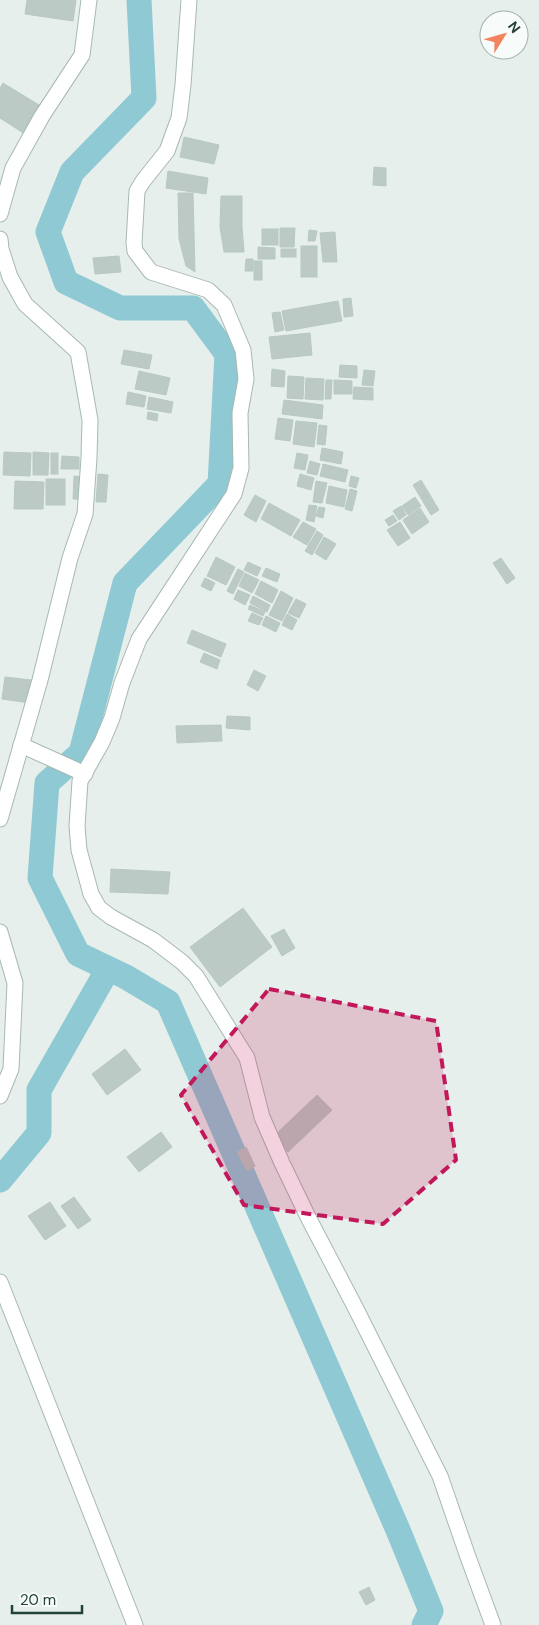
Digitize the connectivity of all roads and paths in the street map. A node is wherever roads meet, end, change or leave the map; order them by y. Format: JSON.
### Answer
{"nodes":[{"id":1,"x":89,"y":0,"type":"edge"},
{"id":2,"x":189,"y":0,"type":"edge"},
{"id":3,"x":0,"y":214,"type":"edge"},
{"id":4,"x":0,"y":240,"type":"edge"},
{"id":5,"x":20,"y":745,"type":"junction"},
{"id":6,"x":84,"y":774,"type":"junction"},
{"id":7,"x":0,"y":819,"type":"edge"},
{"id":8,"x":0,"y":932,"type":"edge"},
{"id":9,"x":0,"y":1096,"type":"edge"},
{"id":10,"x":0,"y":1282,"type":"edge"},
{"id":11,"x":135,"y":1625,"type":"edge"},
{"id":12,"x":493,"y":1625,"type":"edge"}],
"edges":[{"from":1,"to":3,"type":"street"},
{"from":2,"to":6,"type":"street"},
{"from":4,"to":5,"type":"street"},
{"from":5,"to":6,"type":"street"},
{"from":5,"to":7,"type":"street"},
{"from":6,"to":12,"type":"street"},
{"from":8,"to":9,"type":"street"},
{"from":10,"to":11,"type":"street"}]}
